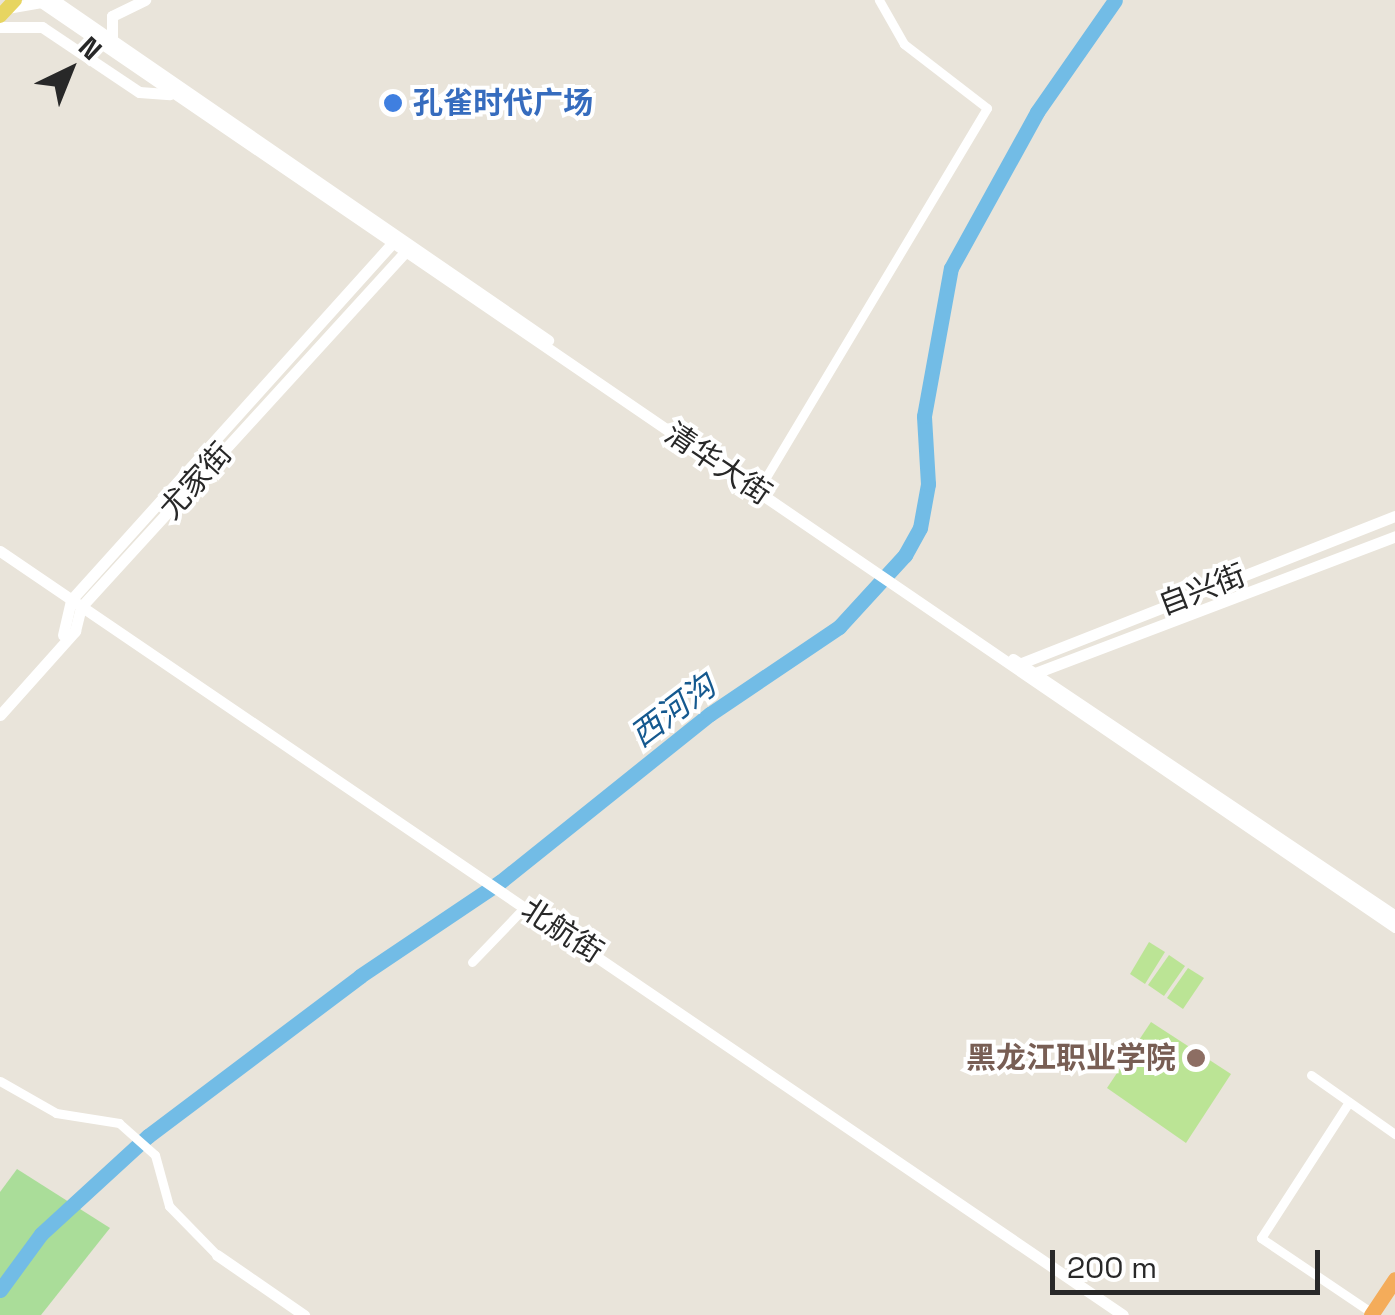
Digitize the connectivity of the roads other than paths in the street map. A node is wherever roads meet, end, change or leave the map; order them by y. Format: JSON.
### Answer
{"nodes":[{"id":1,"x":145,"y":0,"type":"edge"},
{"id":2,"x":879,"y":0,"type":"edge"},
{"id":3,"x":49,"y":1,"type":"edge"},
{"id":4,"x":5,"y":8,"type":"edge"},
{"id":5,"x":0,"y":27,"type":"edge"},
{"id":6,"x":112,"y":42,"type":"junction"},
{"id":7,"x":176,"y":96,"type":"junction"},
{"id":8,"x":392,"y":244,"type":"junction"},
{"id":9,"x":404,"y":253,"type":"junction"},
{"id":10,"x":762,"y":484,"type":"junction"},
{"id":11,"x":1395,"y":516,"type":"edge"},
{"id":12,"x":817,"y":527,"type":"junction"},
{"id":13,"x":1395,"y":536,"type":"edge"},
{"id":14,"x":0,"y":551,"type":"edge"},
{"id":15,"x":76,"y":604,"type":"junction"},
{"id":16,"x":1015,"y":665,"type":"junction"},
{"id":17,"x":1030,"y":675,"type":"junction"},
{"id":18,"x":0,"y":705,"type":"edge"},
{"id":19,"x":0,"y":715,"type":"edge"},
{"id":20,"x":519,"y":913,"type":"dead end"},
{"id":21,"x":1395,"y":916,"type":"edge"},
{"id":22,"x":1395,"y":927,"type":"edge"},
{"id":23,"x":472,"y":962,"type":"dead end"},
{"id":24,"x":1310,"y":1076,"type":"dead end"},
{"id":25,"x":0,"y":1081,"type":"edge"},
{"id":26,"x":1349,"y":1102,"type":"junction"},
{"id":27,"x":1395,"y":1134,"type":"edge"},
{"id":28,"x":217,"y":1255,"type":"joint"},
{"id":29,"x":1395,"y":1280,"type":"edge"},
{"id":30,"x":1371,"y":1314,"type":"edge"},
{"id":31,"x":304,"y":1315,"type":"edge"},
{"id":32,"x":1123,"y":1315,"type":"edge"}],
"edges":[{"from":1,"to":6,"type":"main road"},
{"from":2,"to":10,"type":"street"},
{"from":3,"to":4,"type":"main road"},
{"from":3,"to":6,"type":"main road","name":"清华大街"},
{"from":3,"to":7,"type":"main road","name":"清华大街"},
{"from":5,"to":7,"type":"main road"},
{"from":6,"to":10,"type":"main road","name":"清华大街"},
{"from":7,"to":8,"type":"main road","name":"清华大街"},
{"from":8,"to":9,"type":"main road","name":"清华大街"},
{"from":8,"to":15,"type":"main road","name":"尤家街"},
{"from":9,"to":12,"type":"main road","name":"清华大街"},
{"from":9,"to":15,"type":"main road","name":"尤家街"},
{"from":10,"to":12,"type":"main road","name":"清华大街"},
{"from":11,"to":16,"type":"main road","name":"自兴街"},
{"from":12,"to":16,"type":"main road","name":"清华大街"},
{"from":13,"to":17,"type":"main road","name":"自兴街"},
{"from":14,"to":15,"type":"main road","name":"北航街"},
{"from":15,"to":18,"type":"main road","name":"尤家街"},
{"from":15,"to":19,"type":"main road","name":"尤家街"},
{"from":15,"to":32,"type":"main road","name":"北航街"},
{"from":16,"to":17,"type":"main road","name":"清华大街"},
{"from":17,"to":21,"type":"main road","name":"清华大街"},
{"from":17,"to":22,"type":"main road","name":"清华大街"},
{"from":20,"to":23,"type":"street"},
{"from":24,"to":26,"type":"street"},
{"from":25,"to":28,"type":"street"},
{"from":26,"to":27,"type":"street"},
{"from":26,"to":30,"type":"street"},
{"from":28,"to":31,"type":"main road"},
{"from":29,"to":30,"type":"highway"}]}
